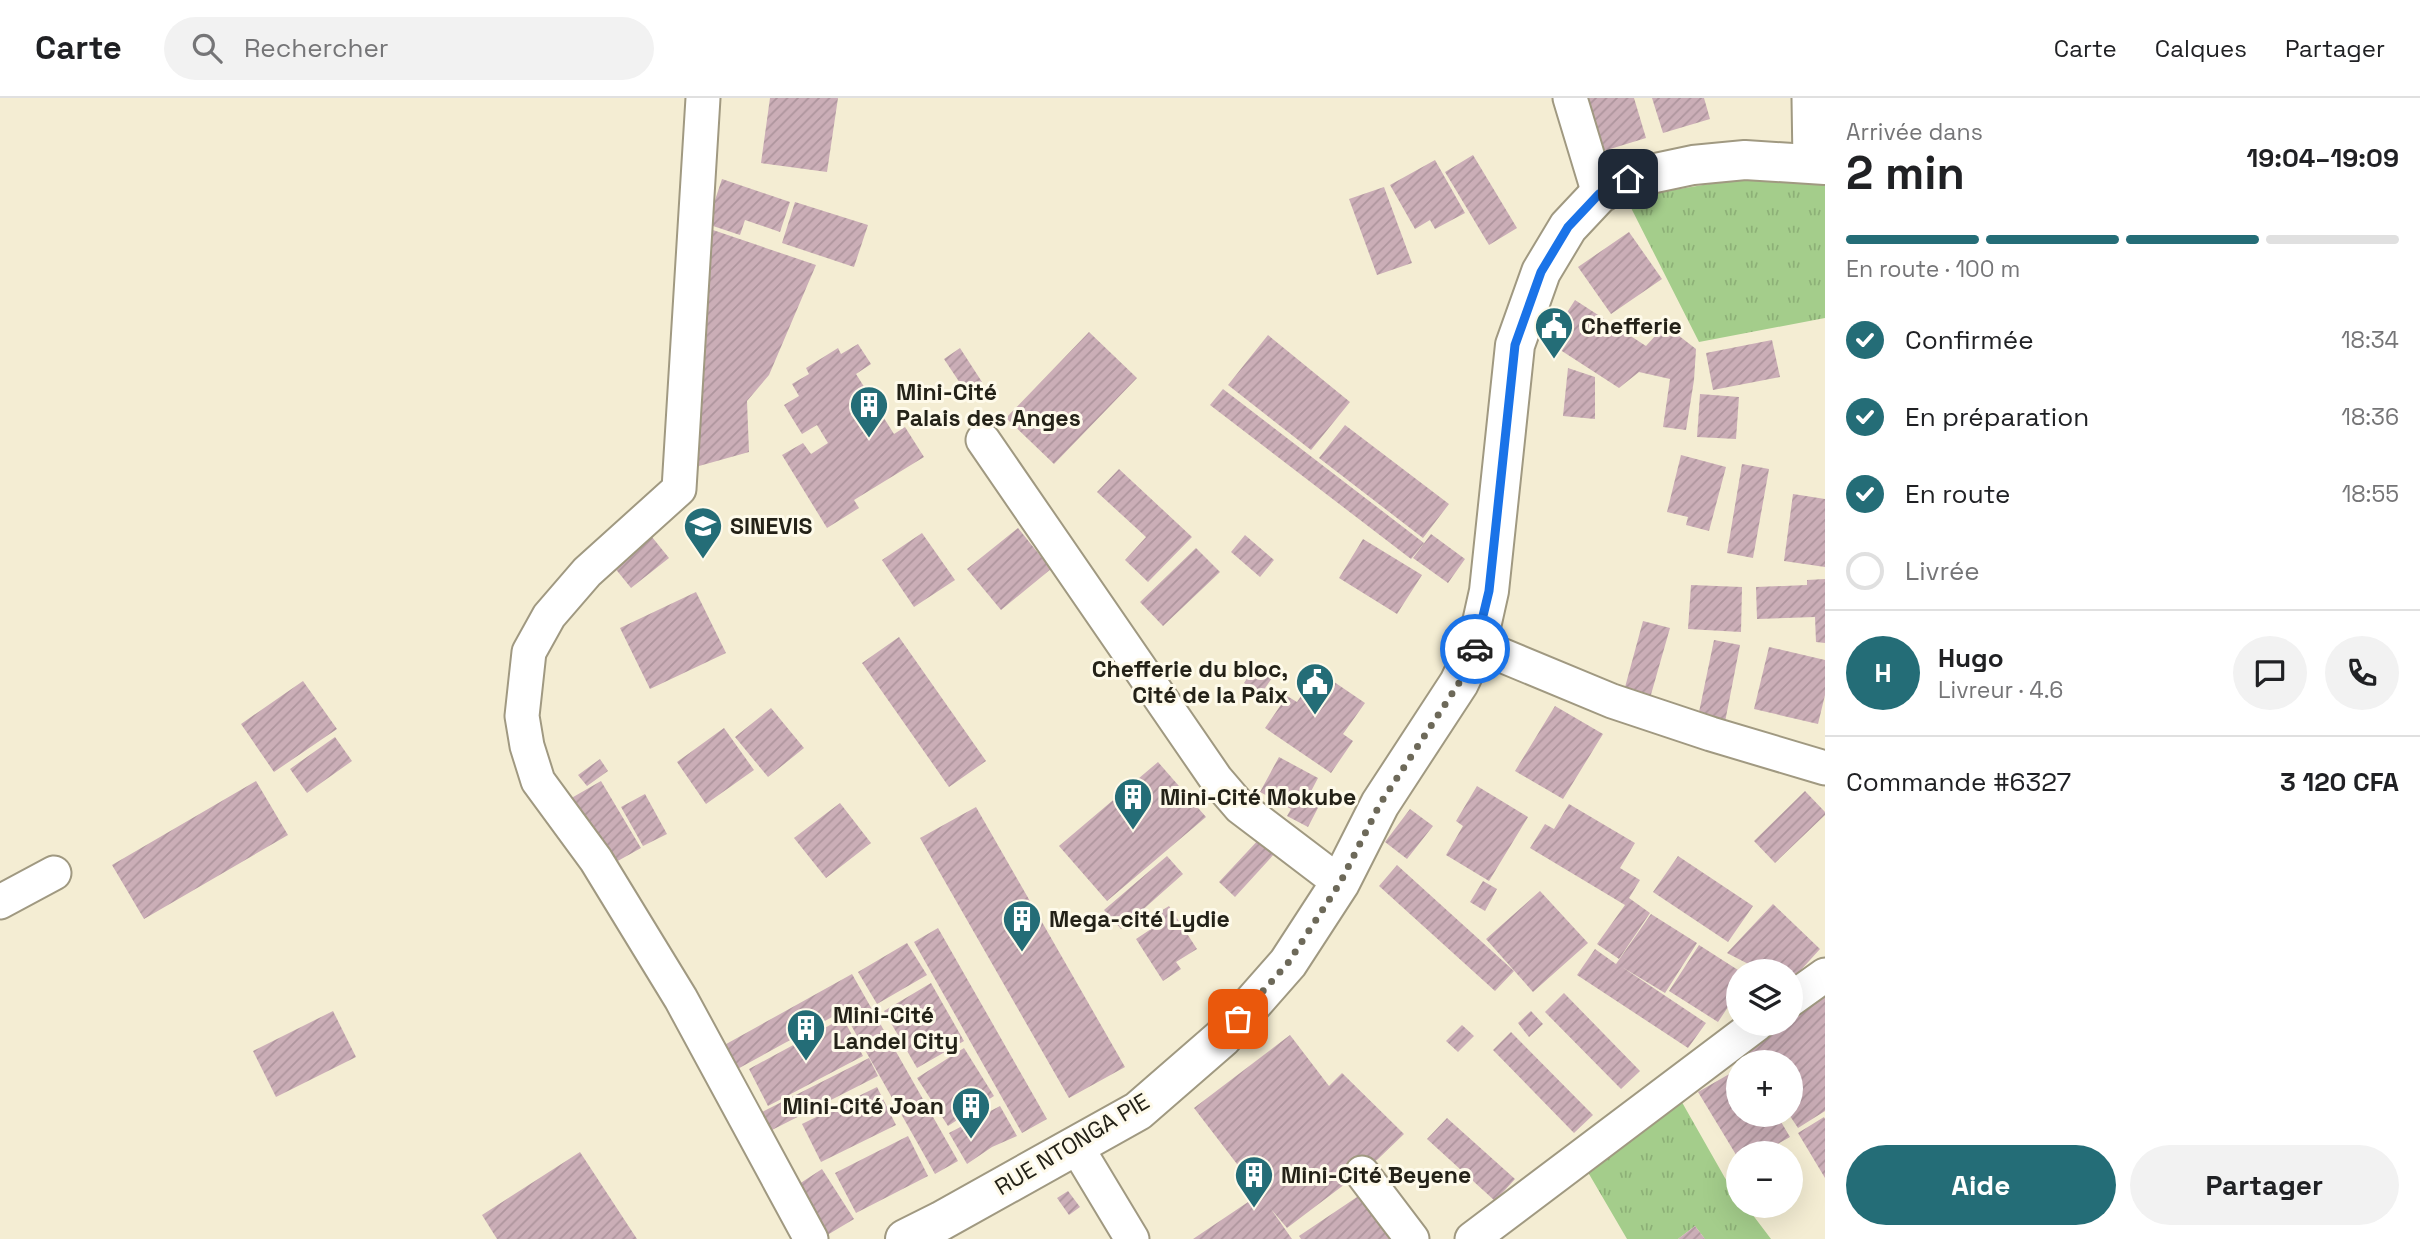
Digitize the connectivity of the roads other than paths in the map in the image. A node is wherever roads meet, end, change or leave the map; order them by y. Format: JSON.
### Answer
{"nodes":[{"id":1,"x":704,"y":98,"type":"edge"},
{"id":2,"x":1570,"y":98,"type":"edge"},
{"id":3,"x":1809,"y":98,"type":"edge"},
{"id":4,"x":1818,"y":164,"type":"edge"},
{"id":5,"x":1599,"y":194,"type":"junction"},
{"id":6,"x":983,"y":440,"type":"dead end"},
{"id":7,"x":1477,"y":645,"type":"junction"},
{"id":8,"x":1825,"y":768,"type":"edge"},
{"id":9,"x":54,"y":873,"type":"dead end"},
{"id":10,"x":1340,"y":883,"type":"junction"},
{"id":11,"x":0,"y":902,"type":"edge"},
{"id":12,"x":1825,"y":975,"type":"edge"},
{"id":13,"x":1803,"y":991,"type":"edge"},
{"id":14,"x":1741,"y":1036,"type":"edge"},
{"id":15,"x":1076,"y":1146,"type":"junction"},
{"id":16,"x":1362,"y":1173,"type":"dead end"},
{"id":17,"x":811,"y":1239,"type":"edge"},
{"id":18,"x":905,"y":1239,"type":"edge"},
{"id":19,"x":1132,"y":1239,"type":"edge"},
{"id":20,"x":1412,"y":1239,"type":"edge"},
{"id":21,"x":1472,"y":1239,"type":"edge"}],
"edges":[{"from":1,"to":17,"type":"street"},
{"from":2,"to":5,"type":"street"},
{"from":3,"to":4,"type":"street"},
{"from":4,"to":5,"type":"street"},
{"from":5,"to":7,"type":"street","name":"RUE NTONGA PIE"},
{"from":6,"to":10,"type":"street"},
{"from":7,"to":8,"type":"street"},
{"from":7,"to":10,"type":"street","name":"RUE NTONGA PIE"},
{"from":9,"to":11,"type":"street"},
{"from":10,"to":15,"type":"street","name":"RUE NTONGA PIE"},
{"from":12,"to":13,"type":"street"},
{"from":14,"to":21,"type":"street"},
{"from":15,"to":18,"type":"street","name":"RUE NTONGA PIE"},
{"from":15,"to":19,"type":"street"},
{"from":16,"to":20,"type":"street"}]}
